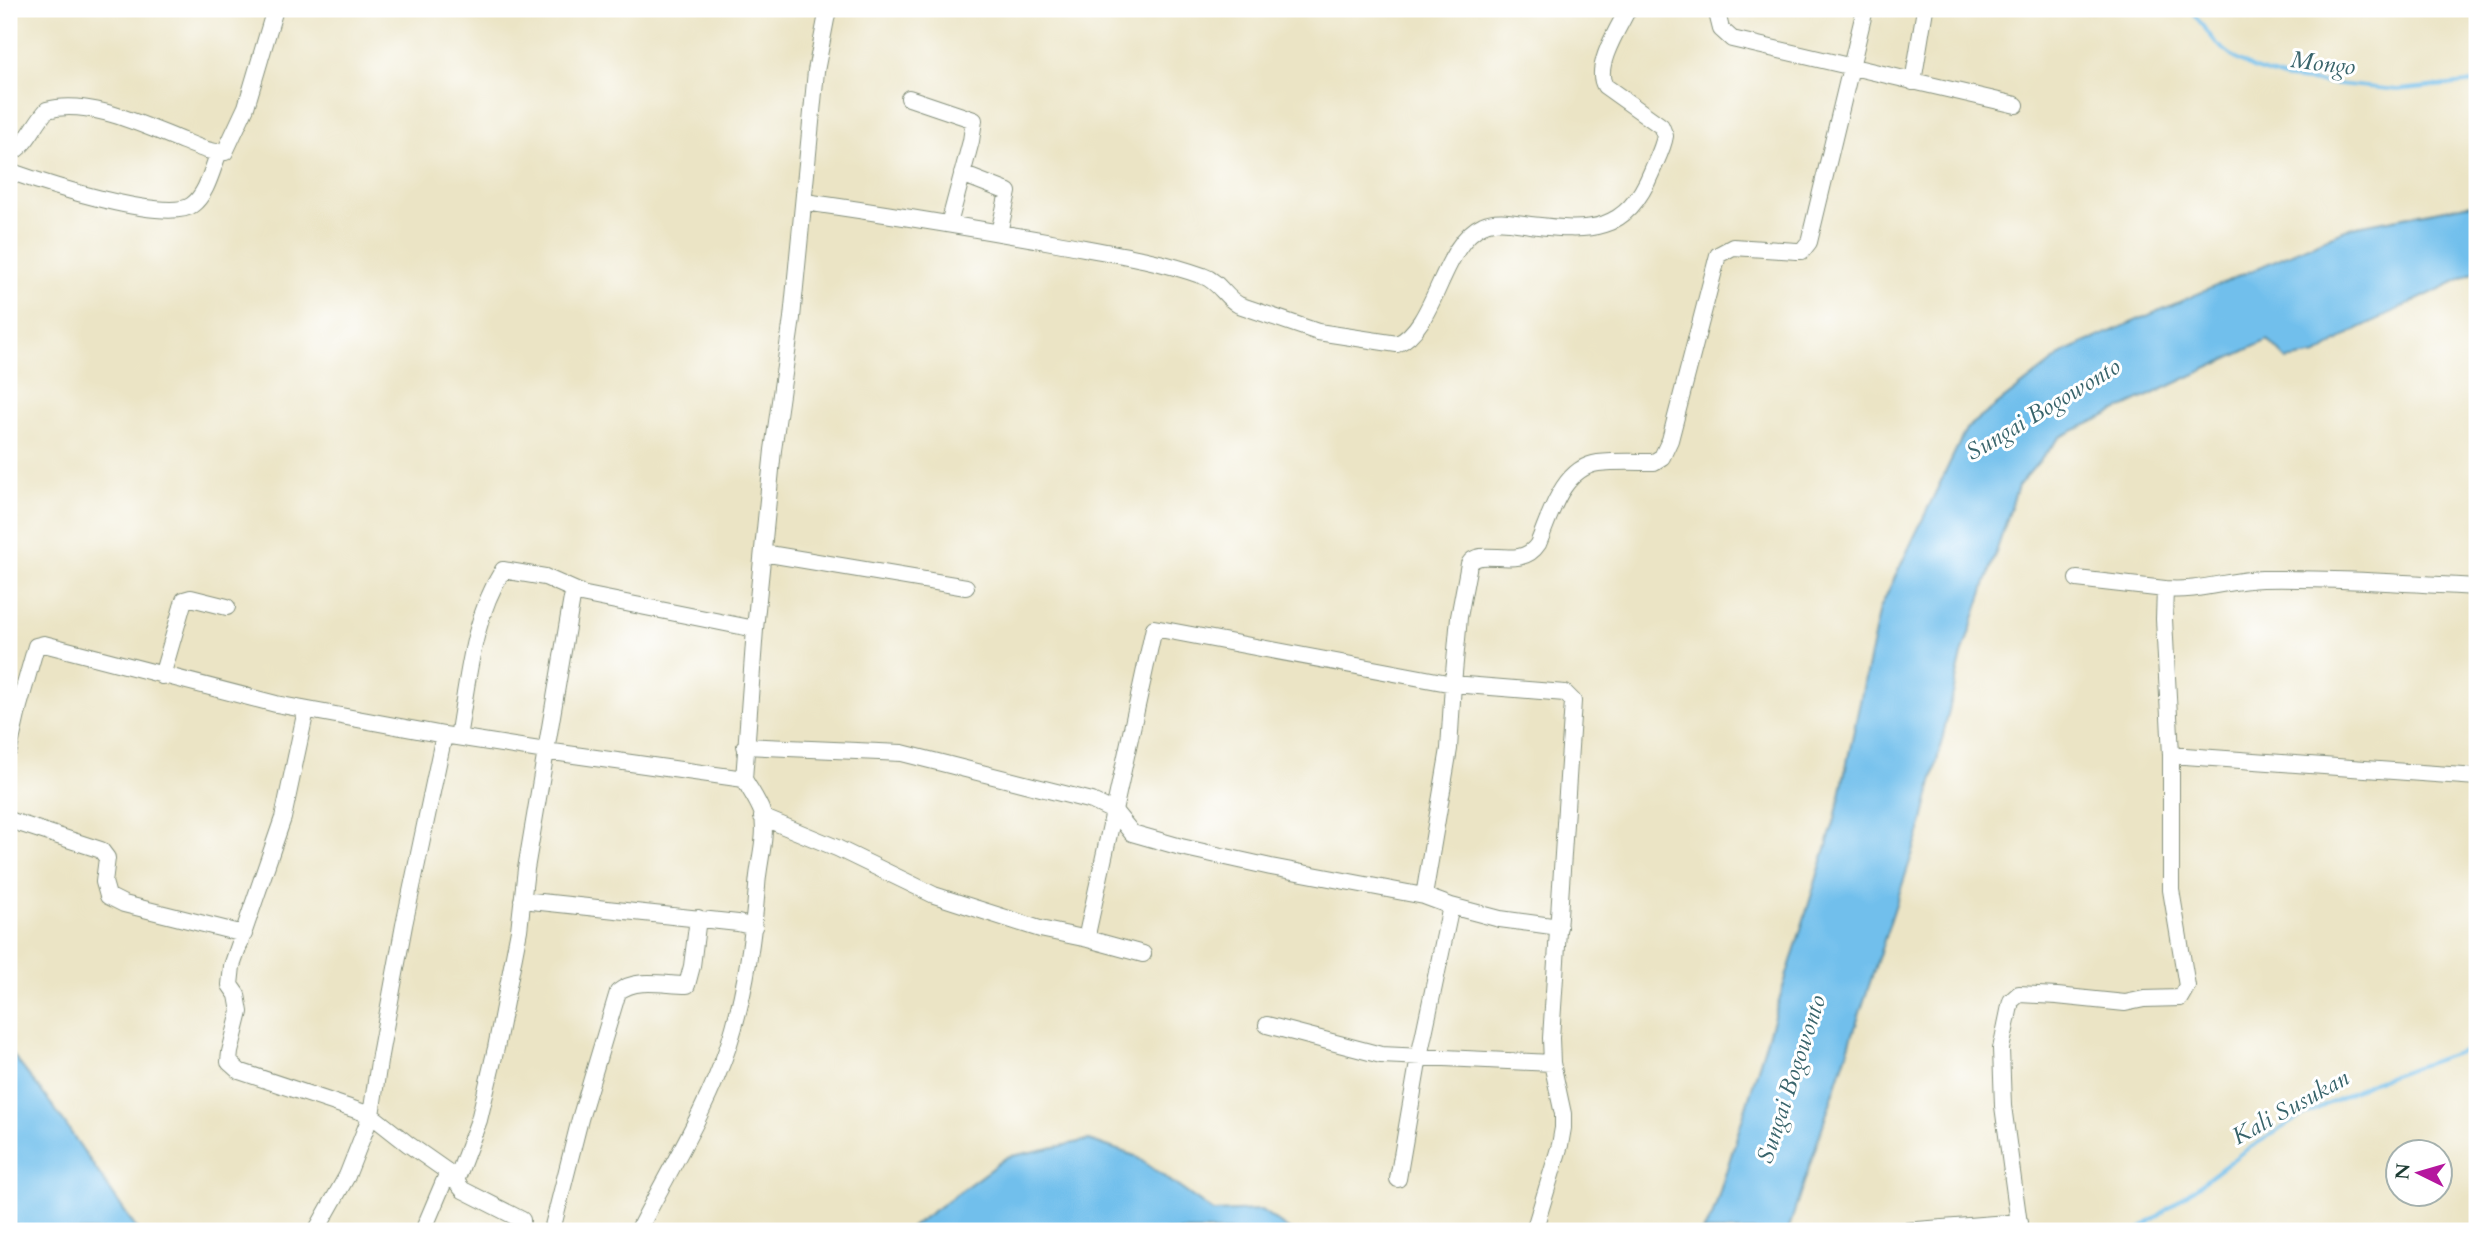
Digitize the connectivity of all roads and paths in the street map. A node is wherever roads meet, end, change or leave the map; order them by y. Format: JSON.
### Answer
{"nodes":[{"id":1,"x":275,"y":9,"type":"edge"},
{"id":2,"x":828,"y":9,"type":"edge"},
{"id":3,"x":1628,"y":9,"type":"edge"},
{"id":4,"x":1716,"y":9,"type":"edge"},
{"id":5,"x":1865,"y":9,"type":"edge"},
{"id":6,"x":1925,"y":9,"type":"edge"},
{"id":7,"x":1851,"y":67,"type":"junction"},
{"id":8,"x":1913,"y":82,"type":"junction"},
{"id":9,"x":909,"y":97,"type":"dead end"},
{"id":10,"x":2015,"y":105,"type":"dead end"},
{"id":11,"x":219,"y":152,"type":"junction"},
{"id":12,"x":9,"y":154,"type":"edge"},
{"id":13,"x":9,"y":171,"type":"edge"},
{"id":14,"x":962,"y":174,"type":"junction"},
{"id":15,"x":805,"y":202,"type":"junction"},
{"id":16,"x":949,"y":224,"type":"junction"},
{"id":17,"x":999,"y":233,"type":"junction"},
{"id":18,"x":763,"y":553,"type":"junction"},
{"id":19,"x":2077,"y":579,"type":"dead end"},
{"id":20,"x":966,"y":587,"type":"dead end"},
{"id":21,"x":2477,"y":587,"type":"edge"},
{"id":22,"x":2165,"y":589,"type":"junction"},
{"id":23,"x":579,"y":592,"type":"junction"},
{"id":24,"x":227,"y":607,"type":"dead end"},
{"id":25,"x":755,"y":629,"type":"junction"},
{"id":26,"x":162,"y":676,"type":"junction"},
{"id":27,"x":1453,"y":684,"type":"junction"},
{"id":28,"x":14,"y":708,"type":"edge"},
{"id":29,"x":306,"y":710,"type":"junction"},
{"id":30,"x":451,"y":736,"type":"junction"},
{"id":31,"x":745,"y":746,"type":"junction"},
{"id":32,"x":9,"y":750,"type":"edge"},
{"id":33,"x":545,"y":751,"type":"junction"},
{"id":34,"x":2171,"y":755,"type":"junction"},
{"id":35,"x":2477,"y":777,"type":"edge"},
{"id":36,"x":744,"y":779,"type":"junction"},
{"id":37,"x":1115,"y":812,"type":"junction"},
{"id":38,"x":762,"y":817,"type":"junction"},
{"id":39,"x":9,"y":820,"type":"edge"},
{"id":40,"x":1424,"y":896,"type":"junction"},
{"id":41,"x":522,"y":900,"type":"junction"},
{"id":42,"x":1451,"y":906,"type":"junction"},
{"id":43,"x":698,"y":918,"type":"junction"},
{"id":44,"x":754,"y":926,"type":"junction"},
{"id":45,"x":1559,"y":927,"type":"junction"},
{"id":46,"x":244,"y":934,"type":"junction"},
{"id":47,"x":1088,"y":939,"type":"junction"},
{"id":48,"x":1143,"y":954,"type":"dead end"},
{"id":49,"x":1266,"y":1025,"type":"dead end"},
{"id":50,"x":1419,"y":1057,"type":"junction"},
{"id":51,"x":1552,"y":1063,"type":"junction"},
{"id":52,"x":371,"y":1115,"type":"junction"},
{"id":53,"x":452,"y":1176,"type":"junction"},
{"id":54,"x":1398,"y":1179,"type":"dead end"},
{"id":55,"x":520,"y":1225,"type":"edge"},
{"id":56,"x":2020,"y":1227,"type":"edge"},
{"id":57,"x":554,"y":1230,"type":"edge"},
{"id":58,"x":316,"y":1231,"type":"edge"},
{"id":59,"x":423,"y":1231,"type":"edge"},
{"id":60,"x":638,"y":1231,"type":"edge"},
{"id":61,"x":1534,"y":1231,"type":"edge"},
{"id":62,"x":1904,"y":1231,"type":"edge"}],
"edges":[{"from":1,"to":11,"type":"street"},
{"from":2,"to":15,"type":"street"},
{"from":3,"to":17,"type":"street"},
{"from":4,"to":7,"type":"street"},
{"from":5,"to":7,"type":"street"},
{"from":6,"to":8,"type":"street"},
{"from":7,"to":8,"type":"street"},
{"from":7,"to":27,"type":"street"},
{"from":8,"to":10,"type":"street"},
{"from":9,"to":14,"type":"street"},
{"from":11,"to":12,"type":"street"},
{"from":11,"to":13,"type":"street"},
{"from":14,"to":16,"type":"street"},
{"from":14,"to":17,"type":"street"},
{"from":15,"to":16,"type":"street"},
{"from":15,"to":18,"type":"street"},
{"from":16,"to":17,"type":"street"},
{"from":18,"to":20,"type":"street"},
{"from":18,"to":25,"type":"street"},
{"from":19,"to":22,"type":"street"},
{"from":21,"to":22,"type":"street"},
{"from":22,"to":34,"type":"street"},
{"from":23,"to":25,"type":"street"},
{"from":23,"to":30,"type":"street"},
{"from":23,"to":33,"type":"street"},
{"from":24,"to":26,"type":"street"},
{"from":25,"to":31,"type":"street"},
{"from":26,"to":28,"type":"street"},
{"from":26,"to":29,"type":"street"},
{"from":27,"to":37,"type":"street"},
{"from":27,"to":40,"type":"street"},
{"from":27,"to":45,"type":"street"},
{"from":28,"to":32,"type":"street"},
{"from":29,"to":30,"type":"street"},
{"from":29,"to":46,"type":"street"},
{"from":30,"to":33,"type":"street"},
{"from":30,"to":52,"type":"street"},
{"from":31,"to":36,"type":"street"},
{"from":31,"to":37,"type":"street"},
{"from":33,"to":36,"type":"street"},
{"from":33,"to":41,"type":"street"},
{"from":34,"to":35,"type":"street"},
{"from":34,"to":56,"type":"street"},
{"from":36,"to":38,"type":"street"},
{"from":37,"to":40,"type":"street"},
{"from":37,"to":47,"type":"street"},
{"from":38,"to":44,"type":"street"},
{"from":38,"to":47,"type":"street"},
{"from":39,"to":46,"type":"street"},
{"from":40,"to":42,"type":"street"},
{"from":41,"to":43,"type":"street"},
{"from":41,"to":53,"type":"street"},
{"from":42,"to":45,"type":"street"},
{"from":42,"to":50,"type":"street"},
{"from":43,"to":44,"type":"street"},
{"from":43,"to":57,"type":"street"},
{"from":44,"to":60,"type":"street"},
{"from":45,"to":51,"type":"street"},
{"from":46,"to":52,"type":"street"},
{"from":47,"to":48,"type":"street"},
{"from":49,"to":50,"type":"street"},
{"from":50,"to":51,"type":"street"},
{"from":50,"to":54,"type":"street"},
{"from":51,"to":61,"type":"street"},
{"from":52,"to":53,"type":"street"},
{"from":52,"to":58,"type":"street"},
{"from":53,"to":55,"type":"street"},
{"from":53,"to":59,"type":"street"},
{"from":55,"to":57,"type":"street"},
{"from":56,"to":62,"type":"street"}]}
